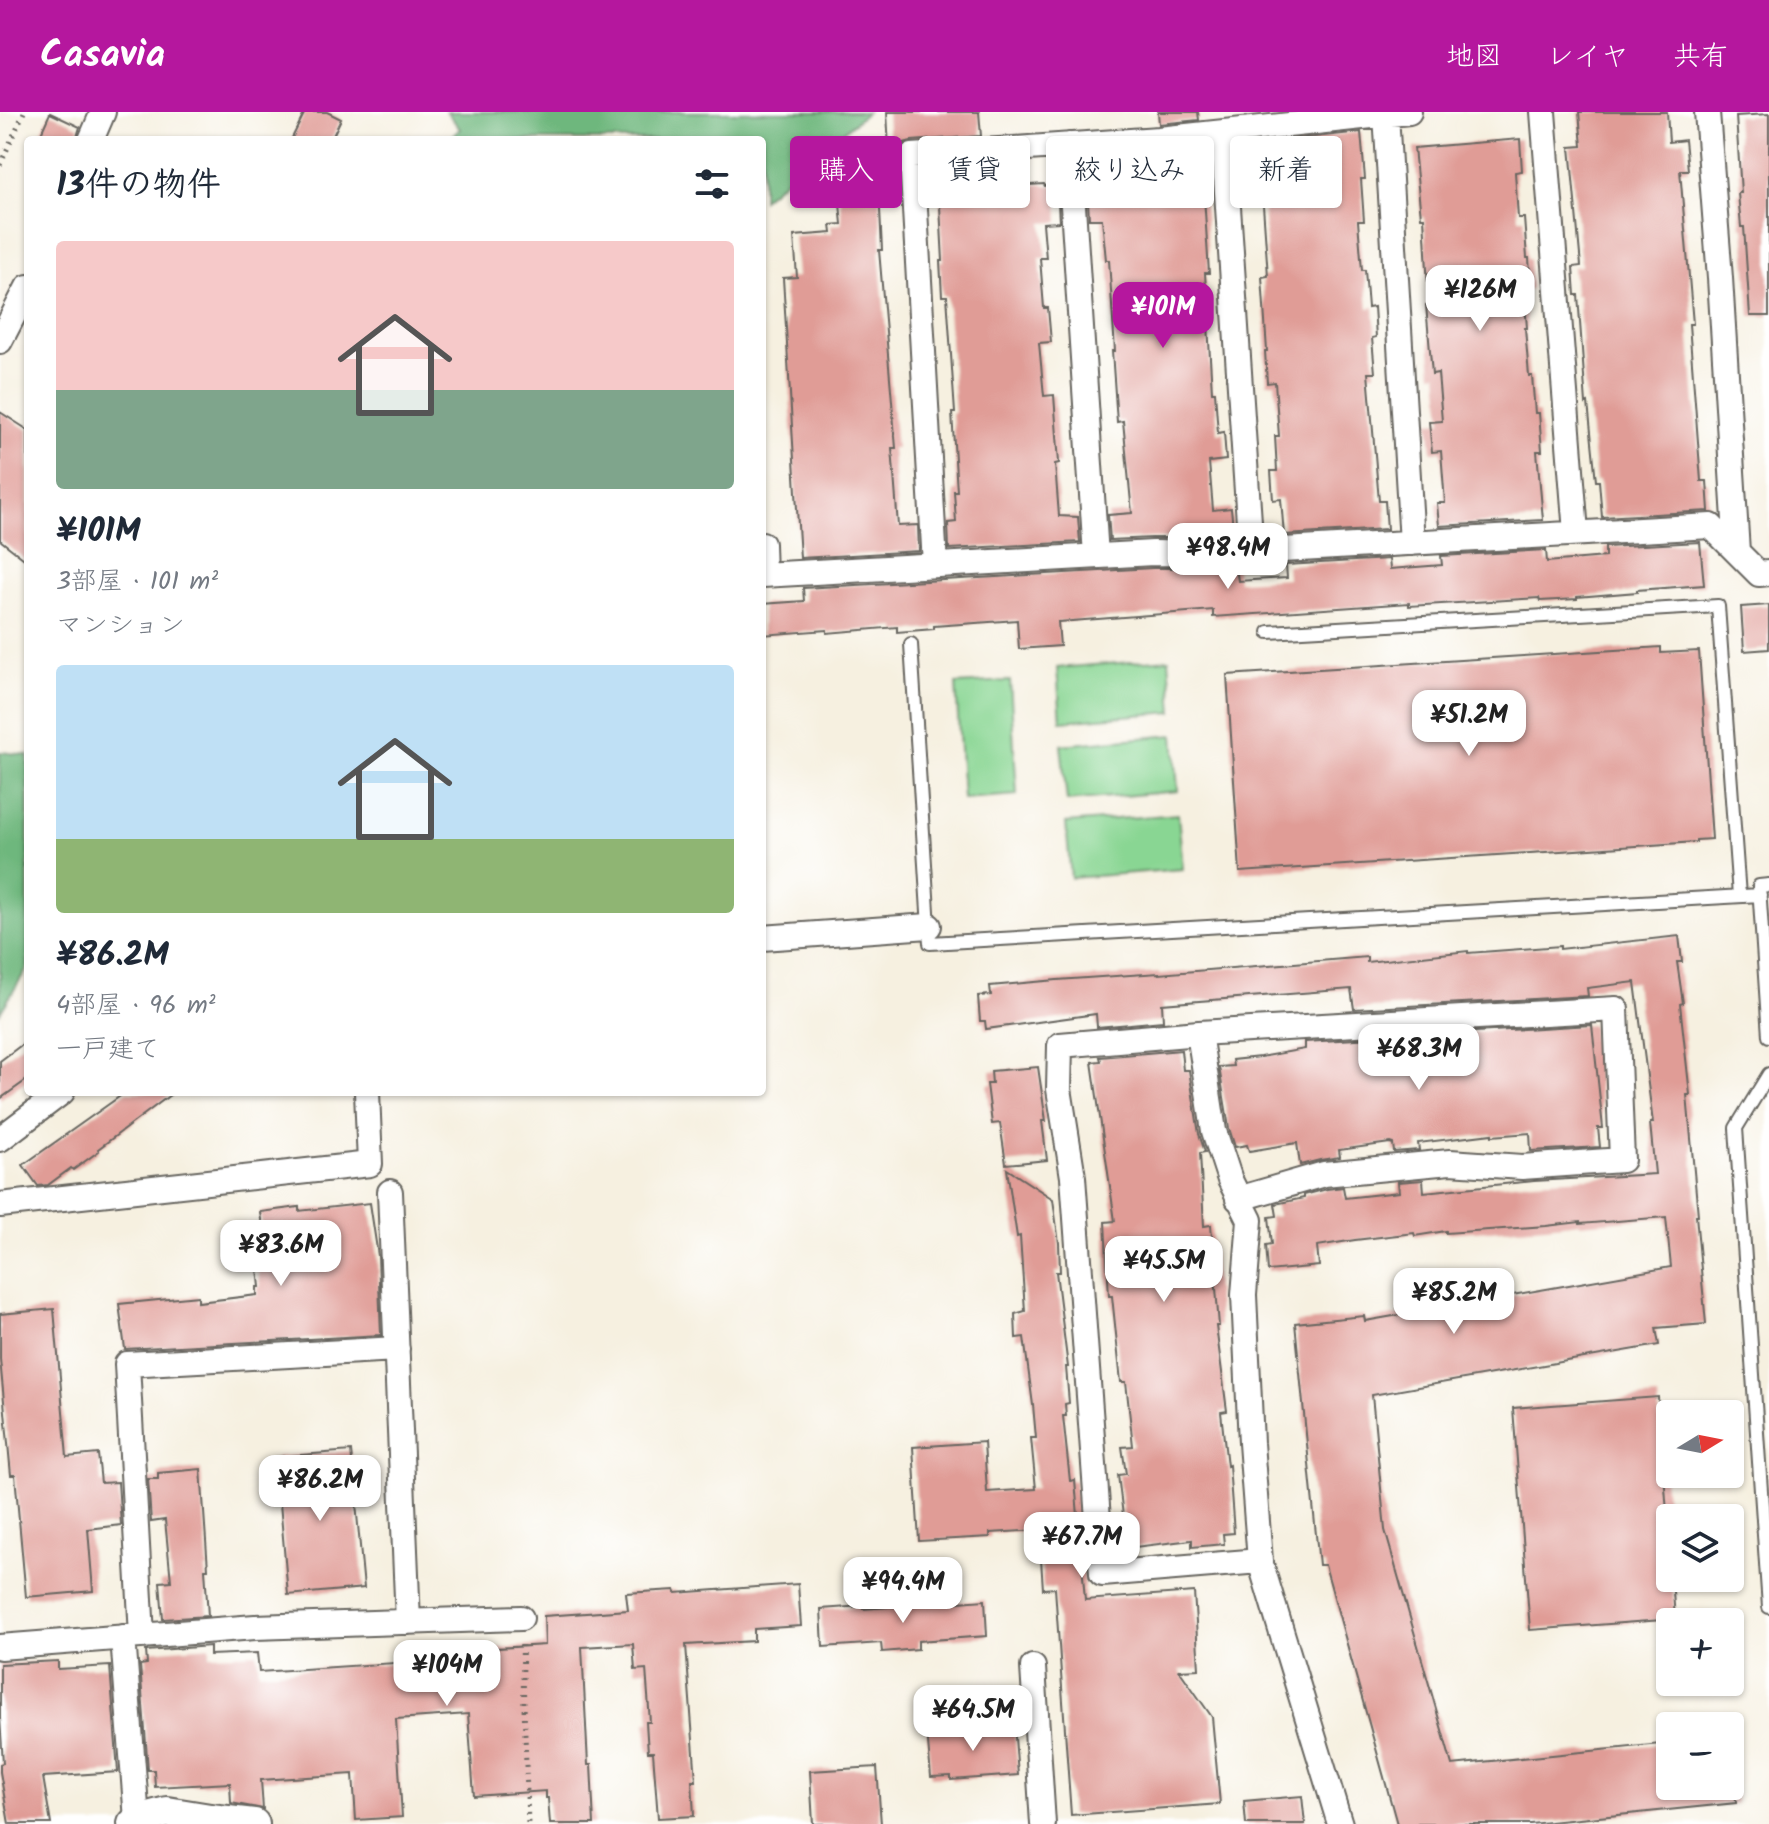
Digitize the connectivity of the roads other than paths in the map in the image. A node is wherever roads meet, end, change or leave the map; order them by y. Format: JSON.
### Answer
{"nodes":[{"id":1,"x":103,"y":112,"type":"edge"},
{"id":2,"x":1543,"y":112,"type":"edge"},
{"id":3,"x":1707,"y":112,"type":"edge"},
{"id":4,"x":1397,"y":113,"type":"edge"},
{"id":5,"x":1223,"y":132,"type":"junction"},
{"id":6,"x":93,"y":136,"type":"edge"},
{"id":7,"x":1186,"y":136,"type":"edge"},
{"id":8,"x":1046,"y":147,"type":"edge"},
{"id":9,"x":1073,"y":208,"type":"edge"},
{"id":10,"x":24,"y":295,"type":"edge"},
{"id":11,"x":0,"y":341,"type":"edge"},
{"id":12,"x":1576,"y":533,"type":"junction"},
{"id":13,"x":1412,"y":543,"type":"junction"},
{"id":14,"x":1251,"y":552,"type":"junction"},
{"id":15,"x":1737,"y":552,"type":"junction"},
{"id":16,"x":1096,"y":556,"type":"junction"},
{"id":17,"x":935,"y":565,"type":"junction"},
{"id":18,"x":1769,"y":573,"type":"edge"},
{"id":19,"x":766,"y":575,"type":"edge"},
{"id":20,"x":1269,"y":632,"type":"dead end"},
{"id":21,"x":911,"y":644,"type":"dead end"},
{"id":22,"x":1764,"y":890,"type":"edge"},
{"id":23,"x":1739,"y":896,"type":"junction"},
{"id":24,"x":929,"y":926,"type":"junction"},
{"id":25,"x":766,"y":938,"type":"edge"},
{"id":26,"x":1766,"y":955,"type":"edge"},
{"id":27,"x":1768,"y":1014,"type":"edge"},
{"id":28,"x":1199,"y":1033,"type":"junction"},
{"id":29,"x":1769,"y":1036,"type":"edge"},
{"id":30,"x":1769,"y":1074,"type":"edge"},
{"id":31,"x":57,"y":1096,"type":"edge"},
{"id":32,"x":367,"y":1096,"type":"edge"},
{"id":33,"x":0,"y":1139,"type":"edge"},
{"id":34,"x":390,"y":1192,"type":"dead end"},
{"id":35,"x":1238,"y":1199,"type":"junction"},
{"id":36,"x":0,"y":1205,"type":"edge"},
{"id":37,"x":397,"y":1349,"type":"junction"},
{"id":38,"x":1260,"y":1561,"type":"junction"},
{"id":39,"x":1769,"y":1607,"type":"edge"},
{"id":40,"x":521,"y":1618,"type":"road end"},
{"id":41,"x":408,"y":1622,"type":"junction"},
{"id":42,"x":132,"y":1636,"type":"junction"},
{"id":43,"x":0,"y":1647,"type":"edge"},
{"id":44,"x":1033,"y":1667,"type":"dead end"},
{"id":45,"x":135,"y":1822,"type":"edge"},
{"id":46,"x":254,"y":1824,"type":"edge"},
{"id":47,"x":1043,"y":1824,"type":"edge"},
{"id":48,"x":1340,"y":1824,"type":"edge"}],
"edges":[{"from":1,"to":6,"type":"street"},
{"from":2,"to":12,"type":"street"},
{"from":3,"to":15,"type":"street"},
{"from":4,"to":5,"type":"street"},
{"from":4,"to":13,"type":"street"},
{"from":5,"to":7,"type":"street"},
{"from":5,"to":14,"type":"street"},
{"from":8,"to":17,"type":"street"},
{"from":9,"to":16,"type":"street"},
{"from":10,"to":11,"type":"street"},
{"from":12,"to":13,"type":"street"},
{"from":12,"to":15,"type":"street"},
{"from":13,"to":14,"type":"street"},
{"from":14,"to":16,"type":"street"},
{"from":15,"to":18,"type":"street"},
{"from":16,"to":17,"type":"street"},
{"from":17,"to":19,"type":"street"},
{"from":20,"to":23,"type":"lane"},
{"from":21,"to":24,"type":"lane"},
{"from":22,"to":23,"type":"lane"},
{"from":22,"to":26,"type":"lane"},
{"from":23,"to":24,"type":"lane"},
{"from":24,"to":25,"type":"street"},
{"from":26,"to":27,"type":"lane"},
{"from":27,"to":29,"type":"lane"},
{"from":28,"to":35,"type":"street"},
{"from":28,"to":35,"type":"street"},
{"from":28,"to":38,"type":"street"},
{"from":30,"to":39,"type":"lane"},
{"from":31,"to":33,"type":"street"},
{"from":32,"to":36,"type":"street"},
{"from":34,"to":37,"type":"street"},
{"from":35,"to":38,"type":"street"},
{"from":37,"to":41,"type":"street"},
{"from":37,"to":42,"type":"street"},
{"from":38,"to":48,"type":"street"},
{"from":40,"to":41,"type":"street"},
{"from":41,"to":42,"type":"street"},
{"from":42,"to":43,"type":"street"},
{"from":42,"to":45,"type":"street"},
{"from":44,"to":47,"type":"street"},
{"from":45,"to":46,"type":"street"}]}
